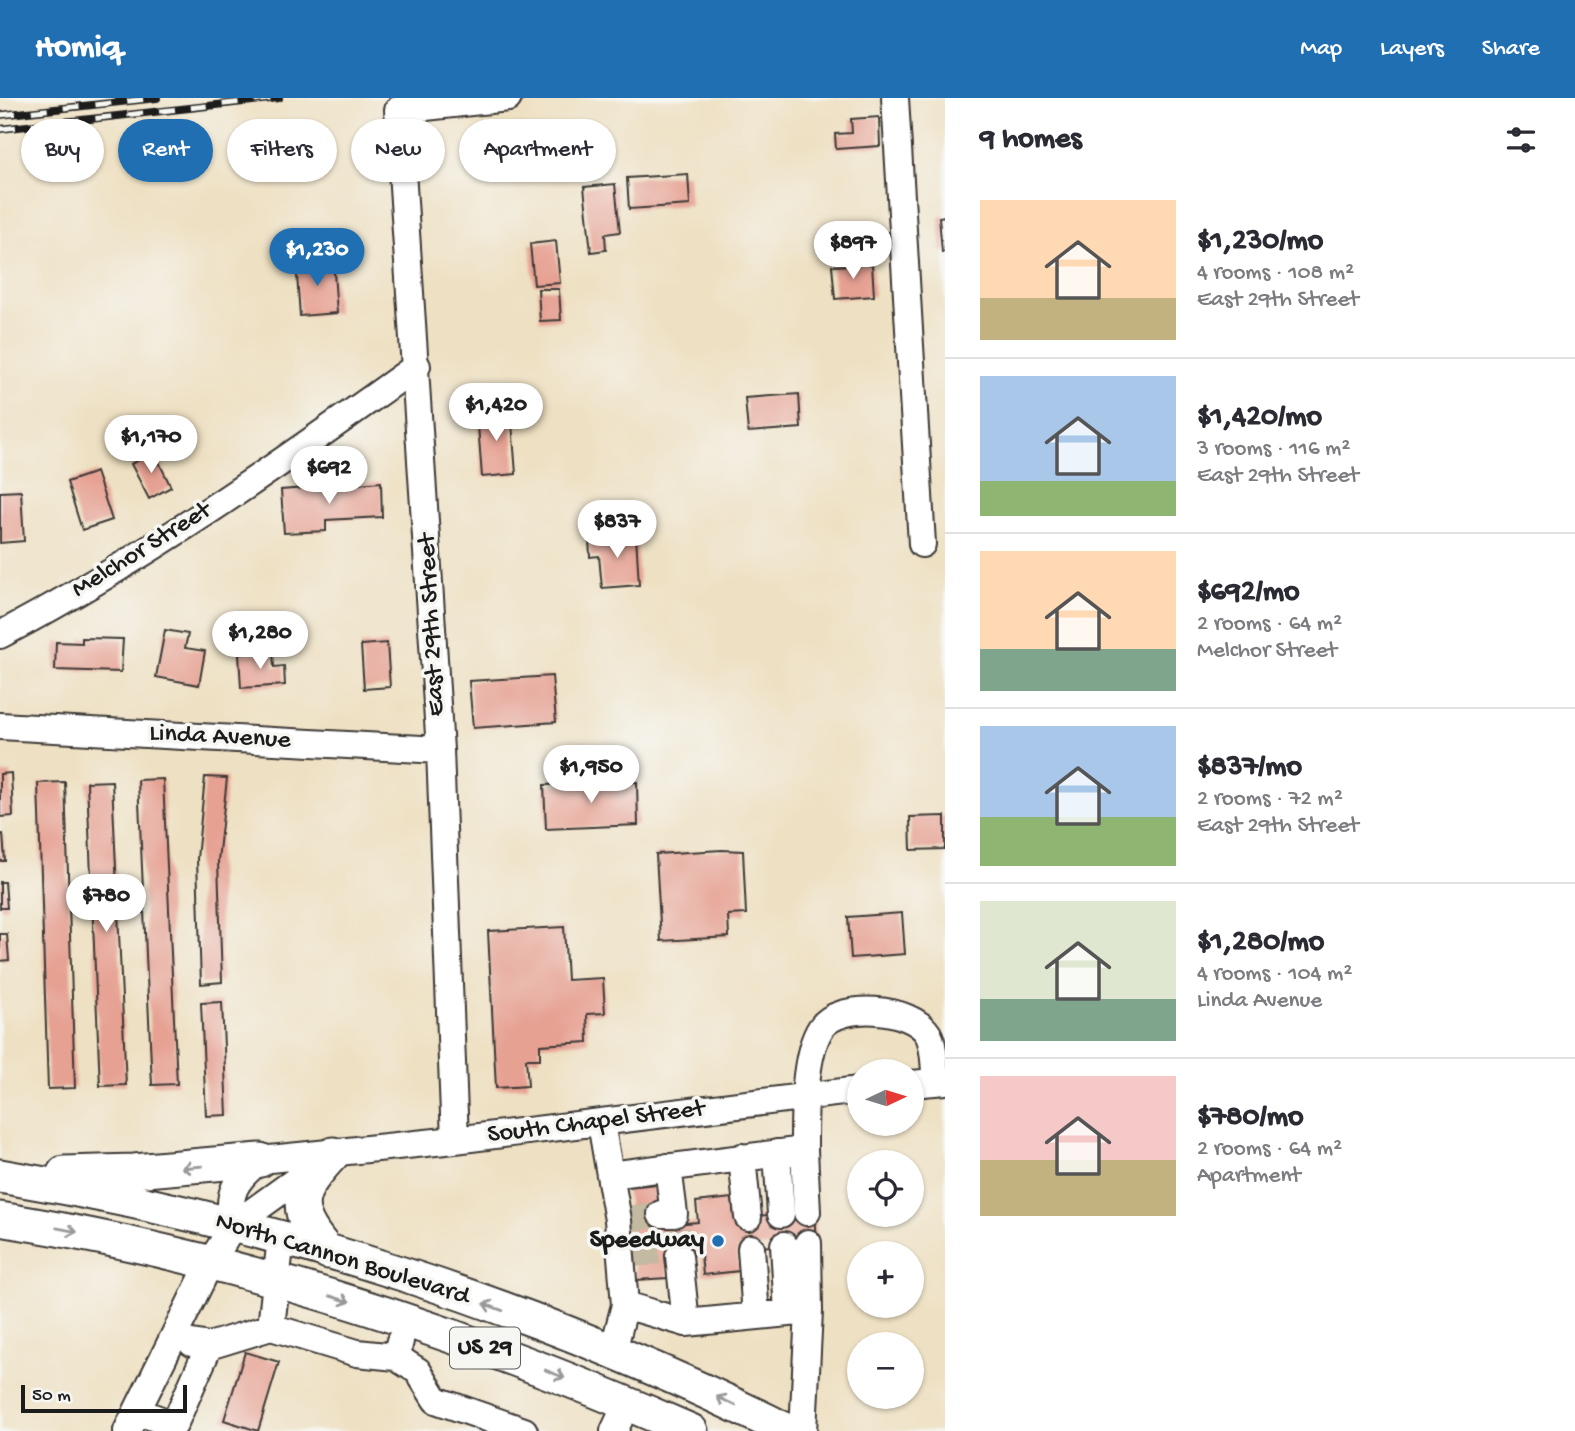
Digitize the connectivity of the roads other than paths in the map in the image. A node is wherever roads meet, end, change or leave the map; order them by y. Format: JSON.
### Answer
{"nodes":[{"id":1,"x":508,"y":98,"type":"edge"},
{"id":2,"x":895,"y":98,"type":"edge"},
{"id":3,"x":417,"y":366,"type":"junction"},
{"id":4,"x":922,"y":544,"type":"dead end"},
{"id":5,"x":0,"y":635,"type":"edge"},
{"id":6,"x":0,"y":726,"type":"edge"},
{"id":7,"x":440,"y":750,"type":"junction"},
{"id":8,"x":931,"y":1082,"type":"edge"},
{"id":9,"x":847,"y":1092,"type":"edge"},
{"id":10,"x":804,"y":1097,"type":"junction"},
{"id":11,"x":601,"y":1123,"type":"junction"},
{"id":12,"x":456,"y":1140,"type":"junction"},
{"id":13,"x":804,"y":1150,"type":"junction"},
{"id":14,"x":777,"y":1153,"type":"junction"},
{"id":15,"x":332,"y":1154,"type":"junction"},
{"id":16,"x":742,"y":1157,"type":"junction"},
{"id":17,"x":260,"y":1160,"type":"junction"},
{"id":18,"x":668,"y":1167,"type":"junction"},
{"id":19,"x":0,"y":1175,"type":"edge"},
{"id":20,"x":610,"y":1175,"type":"junction"},
{"id":21,"x":670,"y":1217,"type":"tunnel mouth"},
{"id":22,"x":748,"y":1217,"type":"dead end"},
{"id":23,"x":0,"y":1219,"type":"edge"},
{"id":24,"x":234,"y":1225,"type":"junction"},
{"id":25,"x":281,"y":1238,"type":"junction"},
{"id":26,"x":796,"y":1244,"type":"dead end"},
{"id":27,"x":751,"y":1248,"type":"dead end"},
{"id":28,"x":328,"y":1252,"type":"junction"},
{"id":29,"x":679,"y":1255,"type":"dead end"},
{"id":30,"x":210,"y":1264,"type":"junction"},
{"id":31,"x":274,"y":1281,"type":"junction"},
{"id":32,"x":625,"y":1305,"type":"junction"},
{"id":33,"x":799,"y":1312,"type":"junction"},
{"id":34,"x":756,"y":1316,"type":"junction"},
{"id":35,"x":406,"y":1320,"type":"junction"},
{"id":36,"x":686,"y":1323,"type":"junction"},
{"id":37,"x":271,"y":1327,"type":"junction"},
{"id":38,"x":174,"y":1336,"type":"junction"},
{"id":39,"x":209,"y":1346,"type":"junction"},
{"id":40,"x":613,"y":1351,"type":"junction"},
{"id":41,"x":396,"y":1357,"type":"junction"},
{"id":42,"x":621,"y":1417,"type":"edge"},
{"id":43,"x":132,"y":1421,"type":"edge"},
{"id":44,"x":524,"y":1431,"type":"edge"},
{"id":45,"x":691,"y":1431,"type":"edge"},
{"id":46,"x":788,"y":1431,"type":"edge"},
{"id":47,"x":803,"y":1431,"type":"edge"}],
"edges":[{"from":1,"to":3,"type":"street","name":"East 29th Street"},
{"from":2,"to":4,"type":"street"},
{"from":3,"to":5,"type":"street","name":"Melchor Street"},
{"from":3,"to":7,"type":"street","name":"East 29th Street"},
{"from":6,"to":7,"type":"street","name":"Linda Avenue"},
{"from":7,"to":12,"type":"street","name":"East 29th Street"},
{"from":8,"to":10,"type":"street"},
{"from":9,"to":10,"type":"street","name":"South Chapel Street"},
{"from":10,"to":11,"type":"street","name":"South Chapel Street"},
{"from":10,"to":13,"type":"street"},
{"from":11,"to":12,"type":"street","name":"South Chapel Street"},
{"from":11,"to":20,"type":"street"},
{"from":12,"to":15,"type":"street","name":"South Chapel Street"},
{"from":13,"to":14,"type":"street"},
{"from":13,"to":14,"type":"street"},
{"from":14,"to":16,"type":"street"},
{"from":15,"to":17,"type":"street","name":"South Chapel Street"},
{"from":15,"to":24,"type":"street","name":"South Chapel Street"},
{"from":15,"to":28,"type":"main road"},
{"from":16,"to":18,"type":"street"},
{"from":16,"to":22,"type":"street"},
{"from":17,"to":19,"type":"main road","one_way":true},
{"from":17,"to":24,"type":"street"},
{"from":18,"to":20,"type":"street"},
{"from":18,"to":21,"type":"street"},
{"from":19,"to":24,"type":"main road","name":"North Cannon Boulevard","number":"US 29"},
{"from":20,"to":32,"type":"street"},
{"from":23,"to":30,"type":"main road","name":"North Cannon Boulevard","number":"US 29","one_way":true},
{"from":24,"to":25,"type":"main road","name":"North Cannon Boulevard","number":"US 29"},
{"from":24,"to":30,"type":"street","name":"South Chapel Street"},
{"from":25,"to":28,"type":"main road","name":"North Cannon Boulevard","number":"US 29"},
{"from":25,"to":31,"type":"street"},
{"from":26,"to":33,"type":"street"},
{"from":27,"to":34,"type":"street"},
{"from":40,"to":28,"type":"main road","name":"North Cannon Boulevard","number":"US 29","one_way":true},
{"from":29,"to":36,"type":"street"},
{"from":30,"to":31,"type":"main road","name":"North Cannon Boulevard","number":"US 29"},
{"from":30,"to":38,"type":"street","name":"South Chapel Street"},
{"from":31,"to":35,"type":"main road","name":"North Cannon Boulevard","number":"US 29","one_way":true},
{"from":31,"to":37,"type":"street"},
{"from":32,"to":36,"type":"street"},
{"from":32,"to":40,"type":"street"},
{"from":33,"to":34,"type":"street"},
{"from":33,"to":47,"type":"street"},
{"from":34,"to":36,"type":"street"},
{"from":35,"to":41,"type":"street"},
{"from":35,"to":42,"type":"main road","name":"North Cannon Boulevard","number":"US 29","one_way":true},
{"from":37,"to":39,"type":"street"},
{"from":37,"to":41,"type":"street"},
{"from":38,"to":39,"type":"street"},
{"from":38,"to":43,"type":"street","name":"South Chapel Street"},
{"from":39,"to":43,"type":"street"},
{"from":46,"to":40,"type":"main road","name":"North Cannon Boulevard","number":"US 29","one_way":true},
{"from":41,"to":44,"type":"street"},
{"from":42,"to":45,"type":"main road","name":"North Cannon Boulevard","number":"US 29"}]}
